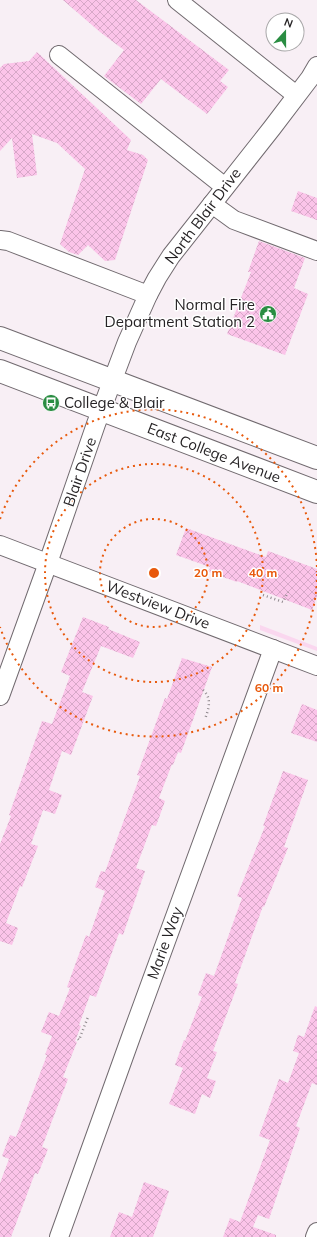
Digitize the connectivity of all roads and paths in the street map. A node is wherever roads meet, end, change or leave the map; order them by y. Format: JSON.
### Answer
{"nodes":[{"id":1,"x":177,"y":0,"type":"edge"},
{"id":2,"x":59,"y":55,"type":"dead end"},
{"id":3,"x":317,"y":66,"type":"edge"},
{"id":4,"x":296,"y":95,"type":"junction"},
{"id":5,"x":225,"y":187,"type":"junction"},
{"id":6,"x":212,"y":204,"type":"junction"},
{"id":7,"x":0,"y":240,"type":"edge"},
{"id":8,"x":317,"y":251,"type":"edge"},
{"id":9,"x":148,"y":295,"type":"junction"},
{"id":10,"x":0,"y":338,"type":"edge"},
{"id":11,"x":0,"y":371,"type":"edge"},
{"id":12,"x":113,"y":380,"type":"junction"},
{"id":13,"x":101,"y":410,"type":"junction"},
{"id":14,"x":317,"y":458,"type":"edge"},
{"id":15,"x":317,"y":492,"type":"edge"},
{"id":16,"x":0,"y":545,"type":"edge"},
{"id":17,"x":48,"y":563,"type":"junction"},
{"id":18,"x":288,"y":592,"type":"dead end"},
{"id":19,"x":263,"y":595,"type":"dead end"},
{"id":20,"x":273,"y":649,"type":"junction"},
{"id":21,"x":317,"y":666,"type":"edge"},
{"id":22,"x":202,"y":690,"type":"dead end"},
{"id":23,"x":0,"y":696,"type":"edge"},
{"id":24,"x":206,"y":719,"type":"dead end"},
{"id":25,"x":88,"y":1018,"type":"dead end"},
{"id":26,"x":78,"y":1039,"type":"dead end"},
{"id":27,"x":317,"y":1232,"type":"edge"},
{"id":28,"x":60,"y":1237,"type":"edge"},
{"id":29,"x":315,"y":1237,"type":"edge"}],
"edges":[{"from":1,"to":4,"type":"street"},
{"from":2,"to":5,"type":"street"},
{"from":3,"to":4,"type":"street","name":"North Blair Drive"},
{"from":4,"to":5,"type":"street","name":"North Blair Drive"},
{"from":5,"to":6,"type":"street","name":"North Blair Drive"},
{"from":6,"to":8,"type":"street"},
{"from":6,"to":9,"type":"street","name":"North Blair Drive"},
{"from":7,"to":9,"type":"street"},
{"from":9,"to":12,"type":"street","name":"North Blair Drive"},
{"from":10,"to":12,"type":"main road"},
{"from":11,"to":13,"type":"main road","name":"East College Avenue"},
{"from":12,"to":13,"type":"street","name":"Blair Drive"},
{"from":12,"to":14,"type":"main road"},
{"from":13,"to":15,"type":"main road","name":"East College Avenue"},
{"from":13,"to":17,"type":"street","name":"Blair Drive"},
{"from":16,"to":17,"type":"street","name":"Westview Drive"},
{"from":17,"to":20,"type":"street","name":"Westview Drive"},
{"from":17,"to":23,"type":"street","name":"Blair Drive"},
{"from":18,"to":19,"type":"path"},
{"from":20,"to":21,"type":"street","name":"Westview Drive"},
{"from":20,"to":28,"type":"street","name":"Marie Way"},
{"from":22,"to":24,"type":"path"},
{"from":25,"to":26,"type":"path"},
{"from":27,"to":29,"type":"street"}]}
